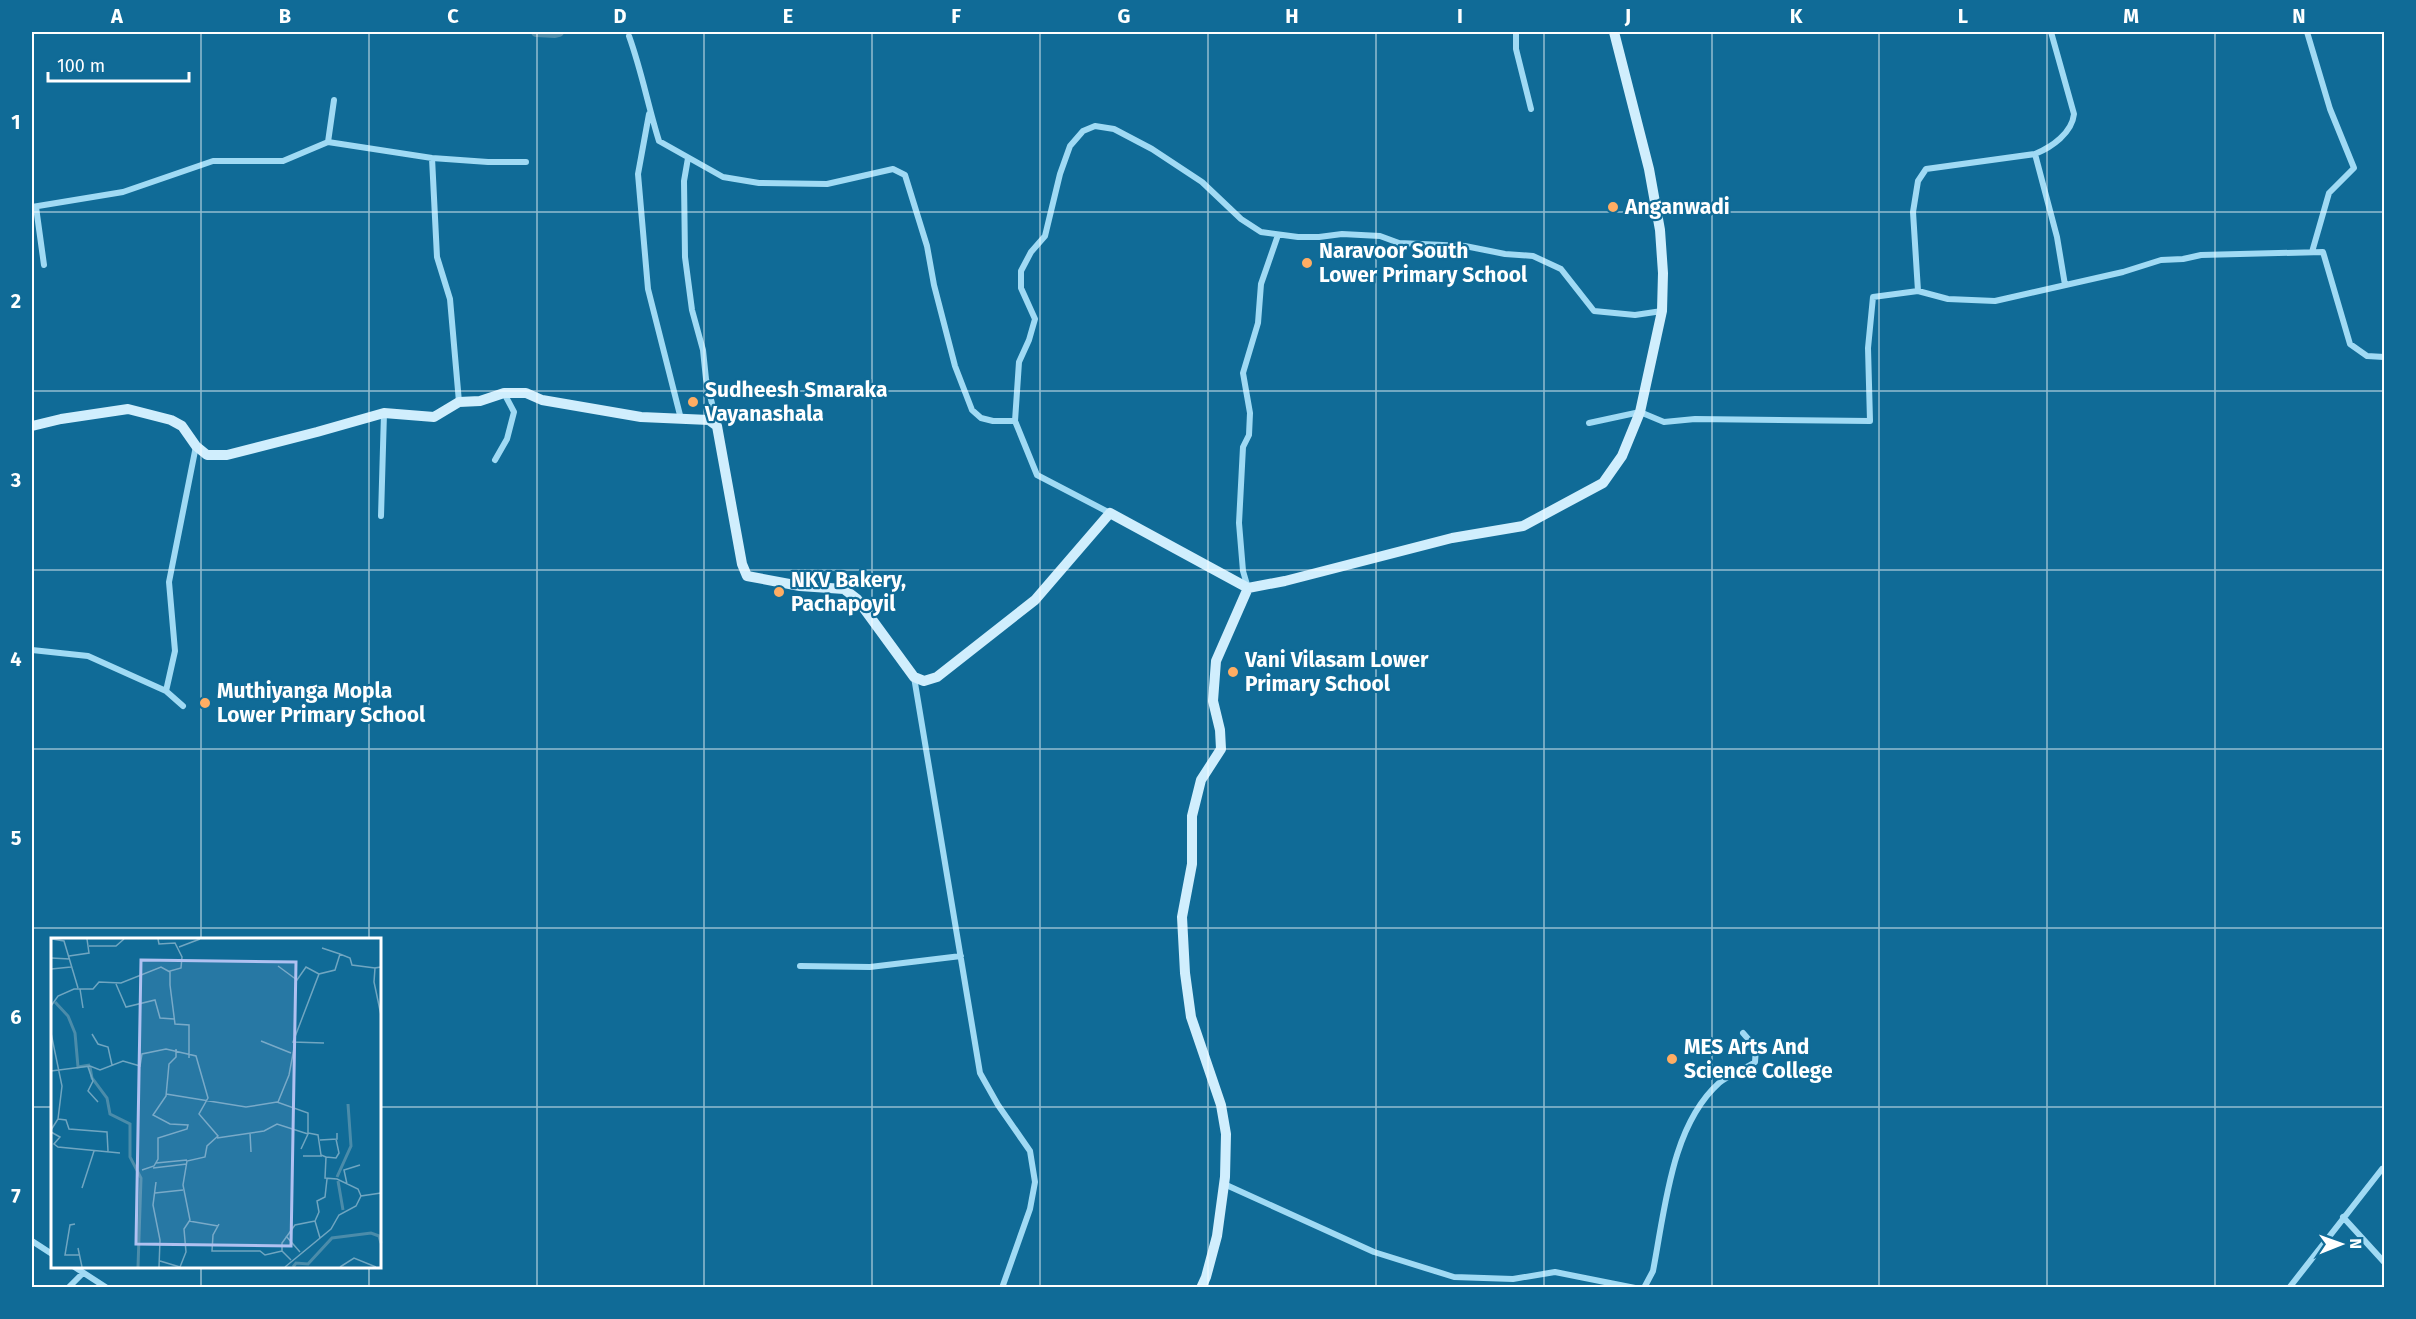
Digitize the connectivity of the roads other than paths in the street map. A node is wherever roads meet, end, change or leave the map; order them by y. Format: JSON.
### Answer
{"nodes":[{"id":1,"x":1516,"y":32,"type":"edge"},
{"id":2,"x":1614,"y":32,"type":"edge"},
{"id":3,"x":2051,"y":32,"type":"edge"},
{"id":4,"x":2307,"y":32,"type":"edge"},
{"id":5,"x":629,"y":36,"type":"dead end"},
{"id":6,"x":334,"y":100,"type":"dead end"},
{"id":7,"x":1531,"y":109,"type":"dead end"},
{"id":8,"x":650,"y":111,"type":"junction"},
{"id":9,"x":328,"y":142,"type":"junction"},
{"id":10,"x":2035,"y":154,"type":"junction"},
{"id":11,"x":432,"y":158,"type":"junction"},
{"id":12,"x":688,"y":158,"type":"junction"},
{"id":13,"x":526,"y":162,"type":"dead end"},
{"id":14,"x":34,"y":207,"type":"edge"},
{"id":15,"x":1278,"y":235,"type":"junction"},
{"id":16,"x":2312,"y":252,"type":"junction"},
{"id":17,"x":44,"y":265,"type":"dead end"},
{"id":18,"x":2065,"y":285,"type":"junction"},
{"id":19,"x":1918,"y":291,"type":"junction"},
{"id":20,"x":1662,"y":311,"type":"junction"},
{"id":21,"x":2385,"y":357,"type":"edge"},
{"id":22,"x":504,"y":393,"type":"junction"},
{"id":23,"x":459,"y":402,"type":"junction"},
{"id":24,"x":1640,"y":412,"type":"junction"},
{"id":25,"x":384,"y":413,"type":"junction"},
{"id":26,"x":681,"y":420,"type":"junction"},
{"id":27,"x":1015,"y":421,"type":"junction"},
{"id":28,"x":1589,"y":423,"type":"dead end"},
{"id":29,"x":32,"y":426,"type":"edge"},
{"id":30,"x":717,"y":426,"type":"junction"},
{"id":31,"x":196,"y":446,"type":"junction"},
{"id":32,"x":495,"y":459,"type":"dead end"},
{"id":33,"x":1110,"y":513,"type":"junction"},
{"id":34,"x":381,"y":516,"type":"dead end"},
{"id":35,"x":1248,"y":588,"type":"junction"},
{"id":36,"x":32,"y":650,"type":"edge"},
{"id":37,"x":914,"y":677,"type":"junction"},
{"id":38,"x":165,"y":691,"type":"junction"},
{"id":39,"x":183,"y":706,"type":"dead end"},
{"id":40,"x":961,"y":956,"type":"junction"},
{"id":41,"x":800,"y":966,"type":"dead end"},
{"id":42,"x":1743,"y":1034,"type":"dead end"},
{"id":43,"x":2382,"y":1169,"type":"dead end"},
{"id":44,"x":1224,"y":1184,"type":"junction"},
{"id":45,"x":2343,"y":1217,"type":"junction"},
{"id":46,"x":32,"y":1241,"type":"edge"},
{"id":47,"x":51,"y":1253,"type":"edge"},
{"id":48,"x":2385,"y":1262,"type":"edge"},
{"id":49,"x":76,"y":1268,"type":"edge"},
{"id":50,"x":83,"y":1273,"type":"junction"},
{"id":51,"x":68,"y":1287,"type":"edge"},
{"id":52,"x":107,"y":1287,"type":"edge"},
{"id":53,"x":1002,"y":1287,"type":"edge"},
{"id":54,"x":1201,"y":1287,"type":"edge"},
{"id":55,"x":1635,"y":1287,"type":"edge"},
{"id":56,"x":1644,"y":1287,"type":"edge"},
{"id":57,"x":2289,"y":1287,"type":"edge"}],
"edges":[{"from":1,"to":7,"type":"street"},
{"from":2,"to":20,"type":"street"},
{"from":3,"to":10,"type":"street"},
{"from":4,"to":16,"type":"street"},
{"from":5,"to":8,"type":"street"},
{"from":6,"to":9,"type":"street"},
{"from":8,"to":12,"type":"street"},
{"from":8,"to":26,"type":"street"},
{"from":9,"to":11,"type":"street"},
{"from":9,"to":14,"type":"street"},
{"from":10,"to":18,"type":"street"},
{"from":10,"to":19,"type":"street"},
{"from":11,"to":13,"type":"street"},
{"from":11,"to":23,"type":"street"},
{"from":12,"to":27,"type":"street"},
{"from":12,"to":30,"type":"street"},
{"from":14,"to":17,"type":"street"},
{"from":15,"to":20,"type":"street"},
{"from":15,"to":27,"type":"street"},
{"from":15,"to":35,"type":"street"},
{"from":16,"to":18,"type":"street"},
{"from":16,"to":21,"type":"street"},
{"from":18,"to":19,"type":"street"},
{"from":19,"to":24,"type":"street"},
{"from":20,"to":24,"type":"street"},
{"from":22,"to":23,"type":"street"},
{"from":22,"to":26,"type":"street"},
{"from":22,"to":32,"type":"street"},
{"from":23,"to":25,"type":"street"},
{"from":24,"to":28,"type":"street"},
{"from":24,"to":35,"type":"street"},
{"from":25,"to":31,"type":"street"},
{"from":25,"to":34,"type":"street"},
{"from":26,"to":30,"type":"street"},
{"from":27,"to":33,"type":"street"},
{"from":29,"to":31,"type":"street"},
{"from":30,"to":37,"type":"street"},
{"from":31,"to":38,"type":"street"},
{"from":33,"to":35,"type":"street"},
{"from":33,"to":37,"type":"street"},
{"from":35,"to":44,"type":"street"},
{"from":36,"to":38,"type":"street"},
{"from":37,"to":40,"type":"street"},
{"from":38,"to":39,"type":"street"},
{"from":40,"to":41,"type":"street"},
{"from":40,"to":53,"type":"street"},
{"from":42,"to":56,"type":"street"},
{"from":43,"to":45,"type":"street"},
{"from":44,"to":54,"type":"street"},
{"from":44,"to":55,"type":"street"},
{"from":45,"to":48,"type":"street"},
{"from":45,"to":57,"type":"street"},
{"from":46,"to":47,"type":"street"},
{"from":49,"to":50,"type":"street"},
{"from":50,"to":51,"type":"street"},
{"from":50,"to":52,"type":"street"}]}
